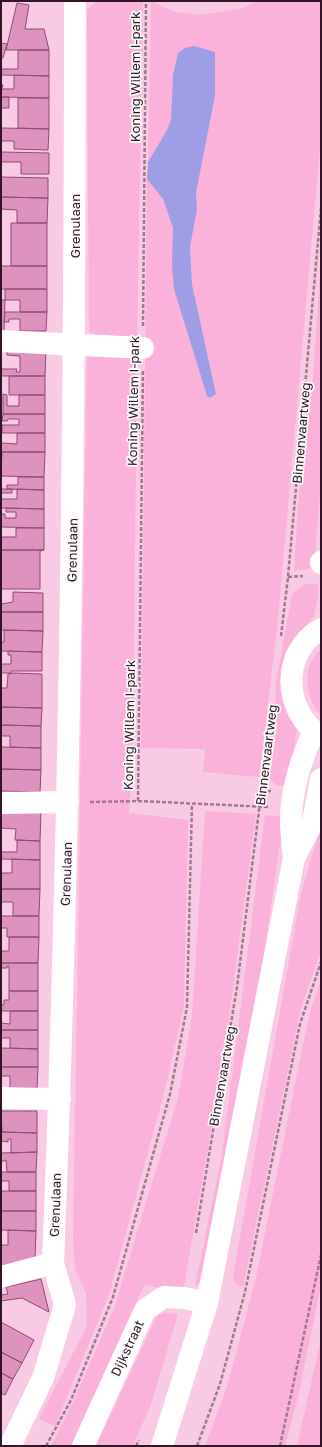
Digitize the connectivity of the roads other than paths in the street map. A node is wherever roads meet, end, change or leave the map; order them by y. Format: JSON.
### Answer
{"nodes":[{"id":1,"x":75,"y":1,"type":"edge"},
{"id":2,"x":1,"y":341,"type":"edge"},
{"id":3,"x":75,"y":343,"type":"junction"},
{"id":4,"x":143,"y":348,"type":"road end"},
{"id":5,"x":321,"y":629,"type":"edge"},
{"id":6,"x":317,"y":734,"type":"edge"},
{"id":7,"x":321,"y":779,"type":"edge"},
{"id":8,"x":68,"y":802,"type":"junction"},
{"id":9,"x":1,"y":803,"type":"edge"},
{"id":10,"x":294,"y":858,"type":"junction"},
{"id":11,"x":1,"y":1098,"type":"edge"},
{"id":12,"x":60,"y":1099,"type":"junction"},
{"id":13,"x":53,"y":1263,"type":"junction"},
{"id":14,"x":1,"y":1277,"type":"edge"},
{"id":15,"x":207,"y":1303,"type":"junction"},
{"id":16,"x":10,"y":1446,"type":"edge"},
{"id":17,"x":83,"y":1446,"type":"edge"},
{"id":18,"x":162,"y":1446,"type":"edge"}],
"edges":[{"from":1,"to":3,"type":"street","name":"Grenulaan"},
{"from":2,"to":3,"type":"street"},
{"from":3,"to":4,"type":"street"},
{"from":3,"to":8,"type":"street","name":"Grenulaan"},
{"from":5,"to":6,"type":"street"},
{"from":6,"to":10,"type":"street"},
{"from":7,"to":10,"type":"street"},
{"from":8,"to":9,"type":"street"},
{"from":8,"to":12,"type":"street","name":"Grenulaan"},
{"from":10,"to":15,"type":"street"},
{"from":11,"to":12,"type":"street"},
{"from":12,"to":13,"type":"street","name":"Grenulaan"},
{"from":13,"to":14,"type":"street"},
{"from":13,"to":16,"type":"street","name":"Grenulaan"},
{"from":15,"to":17,"type":"street","name":"Dijkstraat"},
{"from":15,"to":18,"type":"street"}]}
